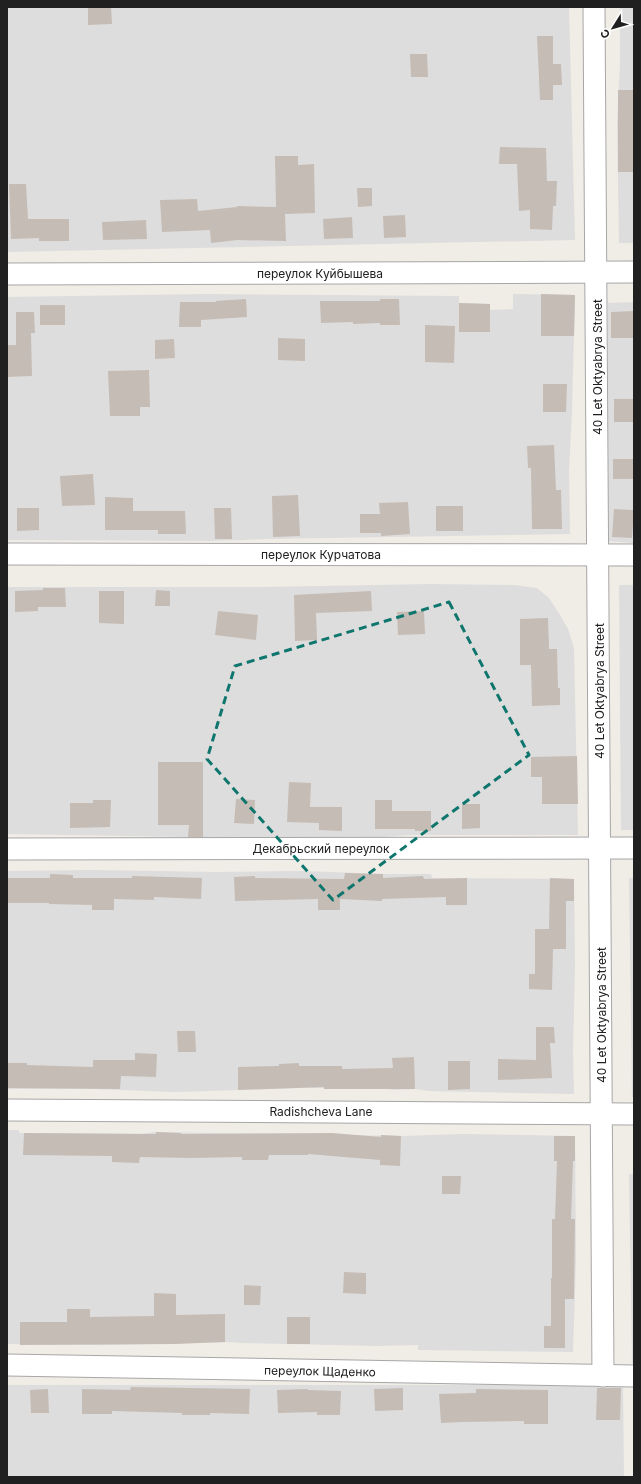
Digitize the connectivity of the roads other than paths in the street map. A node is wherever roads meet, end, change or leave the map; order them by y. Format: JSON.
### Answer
{"nodes":[{"id":1,"x":594,"y":7,"type":"edge"},
{"id":2,"x":596,"y":272,"type":"junction"},
{"id":3,"x":634,"y":272,"type":"edge"},
{"id":4,"x":7,"y":274,"type":"edge"},
{"id":5,"x":7,"y":554,"type":"edge"},
{"id":6,"x":598,"y":555,"type":"junction"},
{"id":7,"x":634,"y":555,"type":"edge"},
{"id":8,"x":600,"y":848,"type":"junction"},
{"id":9,"x":634,"y":848,"type":"edge"},
{"id":10,"x":7,"y":849,"type":"edge"},
{"id":11,"x":7,"y":1110,"type":"edge"},
{"id":12,"x":601,"y":1113,"type":"junction"},
{"id":13,"x":634,"y":1114,"type":"edge"},
{"id":14,"x":7,"y":1365,"type":"edge"},
{"id":15,"x":603,"y":1376,"type":"junction"},
{"id":16,"x":634,"y":1376,"type":"edge"}],
"edges":[{"from":1,"to":2,"type":"street","name":"40 Let Oktyabrya Street"},
{"from":2,"to":3,"type":"street","name":"переулок Куйбышева"},
{"from":2,"to":4,"type":"street","name":"переулок Куйбышева"},
{"from":2,"to":6,"type":"street","name":"40 Let Oktyabrya Street"},
{"from":5,"to":6,"type":"street","name":"переулок Курчатова"},
{"from":6,"to":7,"type":"street","name":"переулок Курчатова"},
{"from":6,"to":8,"type":"street","name":"40 Let Oktyabrya Street"},
{"from":8,"to":9,"type":"street","name":"Декабрьский переулок"},
{"from":8,"to":10,"type":"street","name":"Декабрьский переулок"},
{"from":8,"to":12,"type":"street","name":"40 Let Oktyabrya Street"},
{"from":11,"to":12,"type":"street","name":"Radishcheva Lane"},
{"from":12,"to":13,"type":"street","name":"Radishcheva Lane"},
{"from":12,"to":15,"type":"street","name":"40 Let Oktyabrya Street"},
{"from":14,"to":15,"type":"street","name":"переулок Щаденко"},
{"from":15,"to":16,"type":"street","name":"переулок Щаденко"}]}
